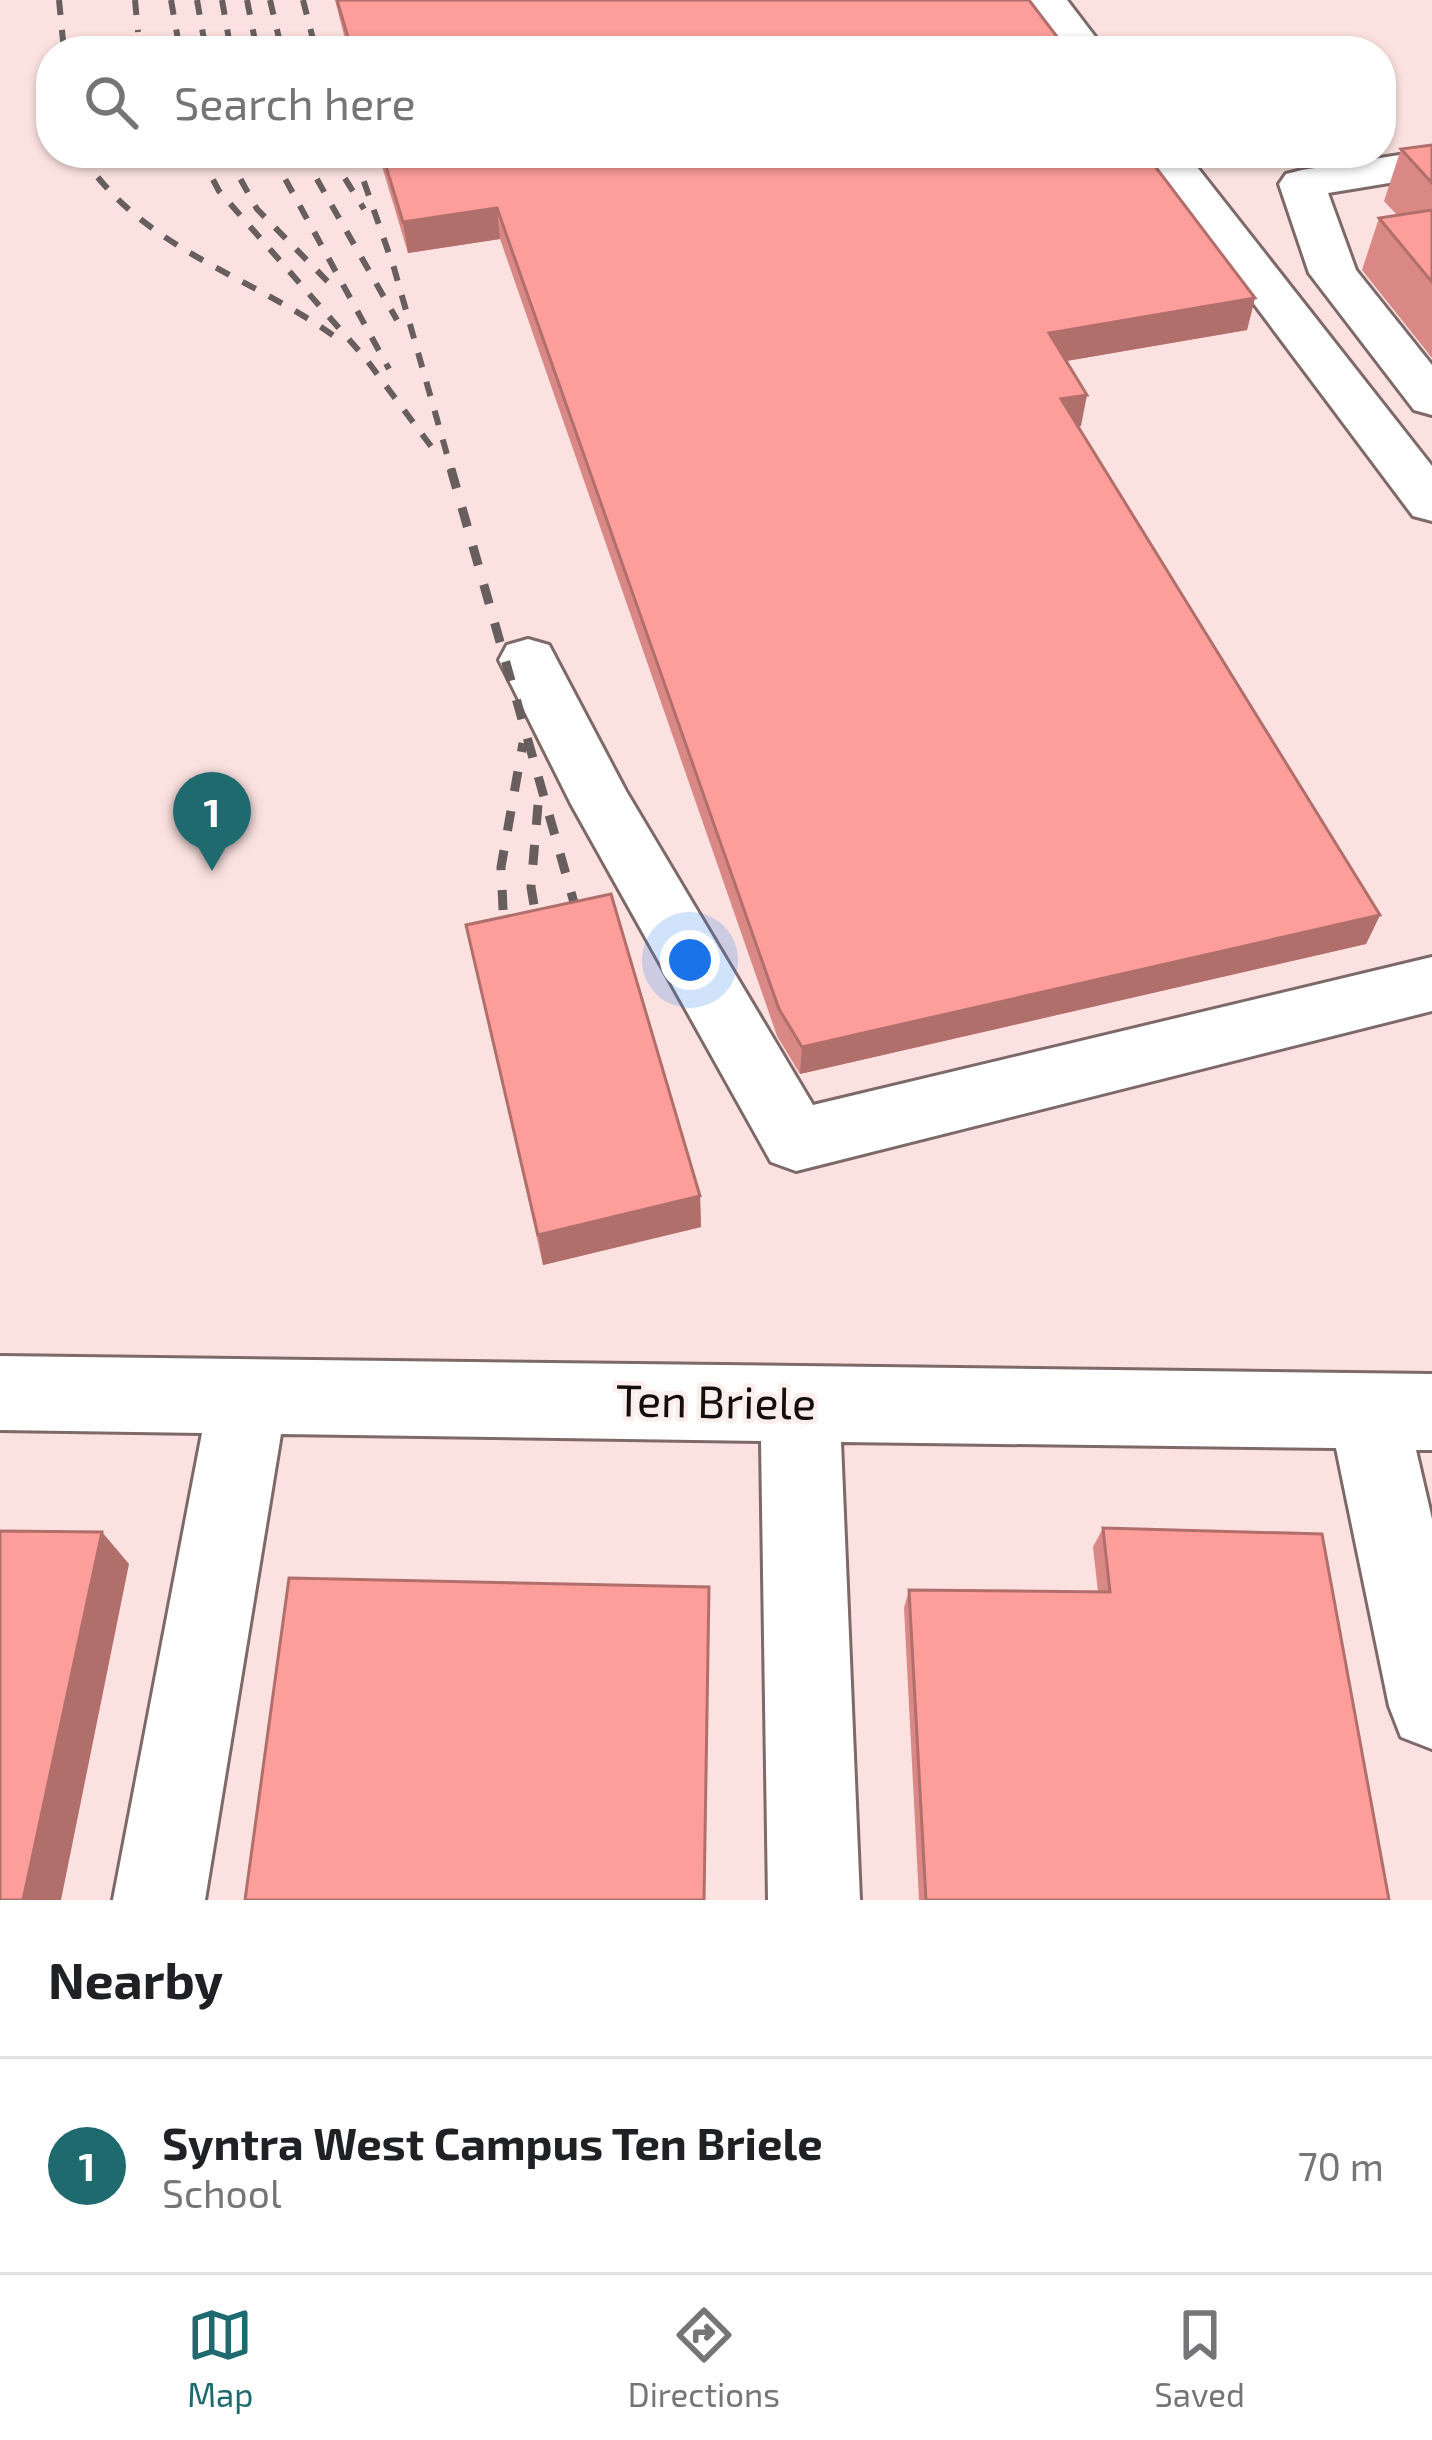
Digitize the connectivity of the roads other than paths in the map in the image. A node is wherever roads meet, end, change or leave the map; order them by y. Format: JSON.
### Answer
{"nodes":[{"id":1,"x":1046,"y":0,"type":"edge"},
{"id":2,"x":1074,"y":36,"type":"edge"},
{"id":3,"x":1432,"y":163,"type":"edge"},
{"id":4,"x":1175,"y":168,"type":"edge"},
{"id":5,"x":1432,"y":399,"type":"edge"},
{"id":6,"x":1432,"y":503,"type":"edge"},
{"id":7,"x":528,"y":660,"type":"dead end"},
{"id":8,"x":1432,"y":984,"type":"edge"},
{"id":9,"x":0,"y":1393,"type":"edge"},
{"id":10,"x":248,"y":1396,"type":"junction"},
{"id":11,"x":800,"y":1403,"type":"junction"},
{"id":12,"x":1400,"y":1411,"type":"edge"},
{"id":13,"x":1432,"y":1706,"type":"edge"},
{"id":14,"x":159,"y":1900,"type":"edge"},
{"id":15,"x":814,"y":1900,"type":"edge"}],
"edges":[{"from":1,"to":2,"type":"street"},
{"from":3,"to":5,"type":"street"},
{"from":4,"to":6,"type":"street"},
{"from":7,"to":8,"type":"street"},
{"from":9,"to":10,"type":"street","name":"Ten Briele"},
{"from":10,"to":11,"type":"street","name":"Ten Briele"},
{"from":10,"to":14,"type":"street"},
{"from":11,"to":12,"type":"street","name":"Ten Briele"},
{"from":11,"to":15,"type":"street"},
{"from":12,"to":13,"type":"street"}]}
